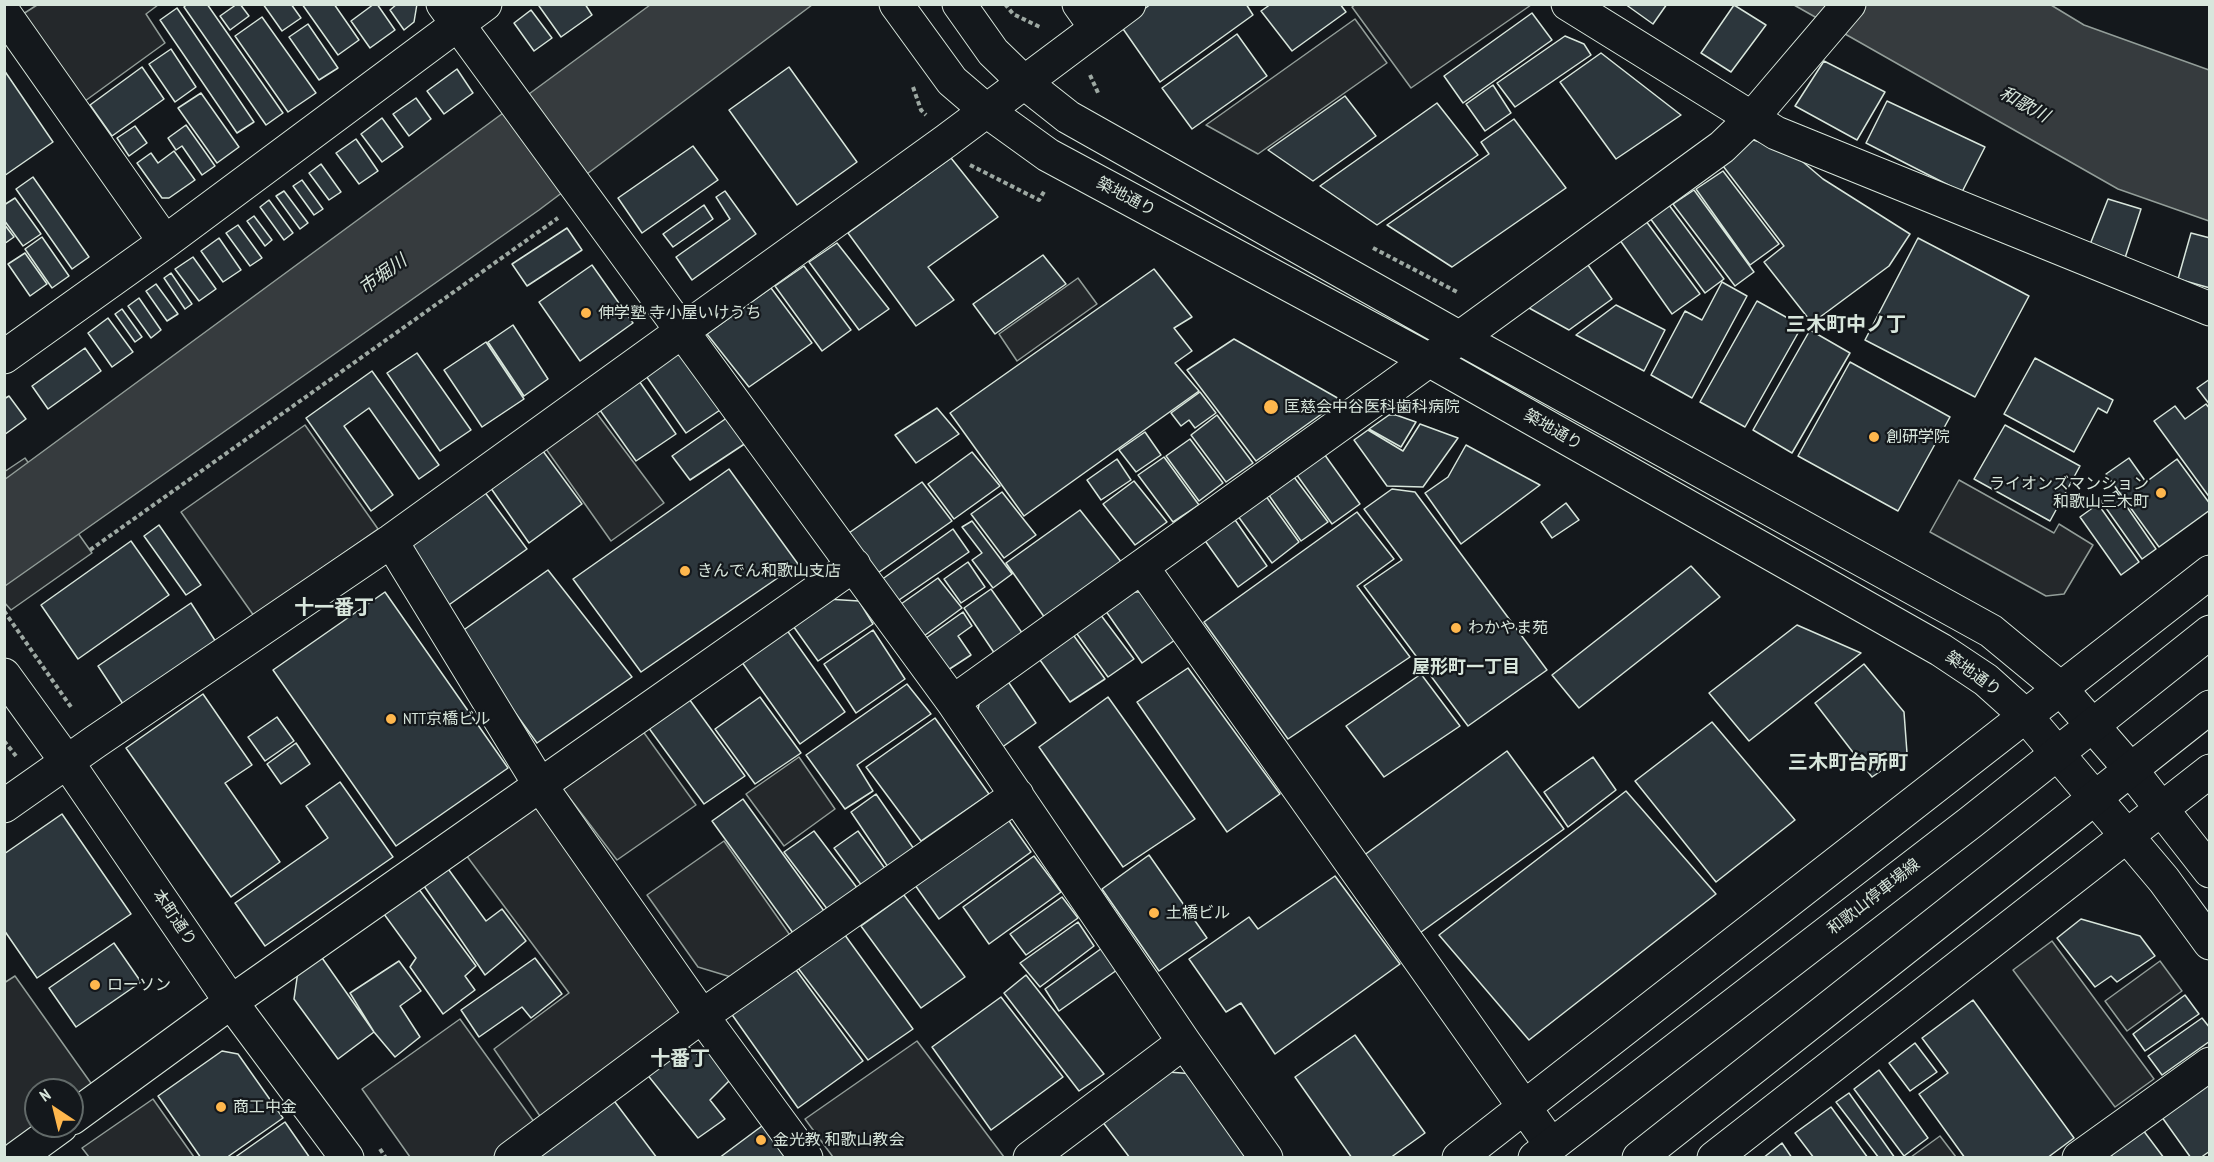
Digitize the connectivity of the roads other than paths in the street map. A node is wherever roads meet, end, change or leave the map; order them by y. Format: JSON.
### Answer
{"nodes":[{"id":1,"x":485,"y":4,"type":"edge"},
{"id":2,"x":896,"y":4,"type":"edge"},
{"id":3,"x":959,"y":4,"type":"edge"},
{"id":4,"x":1129,"y":4,"type":"edge"},
{"id":5,"x":1568,"y":4,"type":"edge"},
{"id":6,"x":1849,"y":4,"type":"edge"},
{"id":7,"x":4,"y":13,"type":"edge"},
{"id":8,"x":450,"y":15,"type":"edge"},
{"id":9,"x":1088,"y":16,"type":"edge"},
{"id":10,"x":1025,"y":83,"type":"junction"},
{"id":11,"x":987,"y":111,"type":"junction"},
{"id":12,"x":1751,"y":119,"type":"junction"},
{"id":13,"x":165,"y":242,"type":"junction"},
{"id":14,"x":2210,"y":309,"type":"edge"},
{"id":15,"x":682,"y":332,"type":"junction"},
{"id":16,"x":1460,"y":338,"type":"junction"},
{"id":17,"x":4,"y":357,"type":"edge"},
{"id":18,"x":1429,"y":360,"type":"junction"},
{"id":19,"x":391,"y":541,"type":"junction"},
{"id":20,"x":854,"y":565,"type":"junction"},
{"id":21,"x":1142,"y":567,"type":"junction"},
{"id":22,"x":2210,"y":572,"type":"edge"},
{"id":23,"x":2210,"y":632,"type":"edge"},
{"id":24,"x":4,"y":675,"type":"edge"},
{"id":25,"x":2060,"y":688,"type":"junction"},
{"id":26,"x":953,"y":702,"type":"junction"},
{"id":27,"x":2210,"y":707,"type":"edge"},
{"id":28,"x":2025,"y":715,"type":"junction"},
{"id":29,"x":2093,"y":726,"type":"junction"},
{"id":30,"x":2058,"y":754,"type":"junction"},
{"id":31,"x":67,"y":762,"type":"junction"},
{"id":32,"x":2131,"y":770,"type":"junction"},
{"id":33,"x":2210,"y":771,"type":"edge"},
{"id":34,"x":540,"y":786,"type":"junction"},
{"id":35,"x":1017,"y":795,"type":"junction"},
{"id":36,"x":2095,"y":797,"type":"junction"},
{"id":37,"x":4,"y":806,"type":"edge"},
{"id":38,"x":2161,"y":808,"type":"junction"},
{"id":39,"x":2127,"y":835,"type":"junction"},
{"id":40,"x":2208,"y":868,"type":"edge"},
{"id":41,"x":2210,"y":943,"type":"edge"},
{"id":42,"x":231,"y":1002,"type":"junction"},
{"id":43,"x":702,"y":1016,"type":"junction"},
{"id":44,"x":1184,"y":1042,"type":"junction"},
{"id":45,"x":2210,"y":1064,"type":"edge"},
{"id":46,"x":1522,"y":1108,"type":"junction"},
{"id":47,"x":84,"y":1109,"type":"edge"},
{"id":48,"x":45,"y":1138,"type":"edge"},
{"id":49,"x":1543,"y":1151,"type":"edge"},
{"id":50,"x":18,"y":1158,"type":"edge"},
{"id":51,"x":347,"y":1158,"type":"edge"},
{"id":52,"x":511,"y":1158,"type":"edge"},
{"id":53,"x":806,"y":1158,"type":"edge"},
{"id":54,"x":1030,"y":1158,"type":"edge"},
{"id":55,"x":1266,"y":1158,"type":"edge"},
{"id":56,"x":1459,"y":1158,"type":"edge"},
{"id":57,"x":1639,"y":1158,"type":"edge"},
{"id":58,"x":1714,"y":1158,"type":"edge"},
{"id":59,"x":2079,"y":1158,"type":"edge"}],
"edges":[{"from":1,"to":8,"type":"street"},
{"from":2,"to":11,"type":"street","name":"築地通り"},
{"from":3,"to":10,"type":"street"},
{"from":4,"to":9,"type":"street"},
{"from":5,"to":12,"type":"street"},
{"from":6,"to":12,"type":"street"},
{"from":7,"to":13,"type":"street"},
{"from":8,"to":13,"type":"street"},
{"from":8,"to":15,"type":"street"},
{"from":9,"to":10,"type":"street"},
{"from":10,"to":11,"type":"street"},
{"from":10,"to":16,"type":"street"},
{"from":11,"to":15,"type":"street"},
{"from":11,"to":18,"type":"street","name":"築地通り"},
{"from":12,"to":14,"type":"street"},
{"from":12,"to":16,"type":"street"},
{"from":13,"to":17,"type":"street"},
{"from":15,"to":19,"type":"street"},
{"from":15,"to":20,"type":"street"},
{"from":16,"to":18,"type":"street"},
{"from":16,"to":25,"type":"street"},
{"from":18,"to":21,"type":"street"},
{"from":18,"to":28,"type":"street","name":"築地通り"},
{"from":19,"to":31,"type":"street"},
{"from":19,"to":34,"type":"street"},
{"from":20,"to":26,"type":"street"},
{"from":20,"to":34,"type":"street"},
{"from":21,"to":26,"type":"street"},
{"from":21,"to":46,"type":"street"},
{"from":22,"to":25,"type":"street"},
{"from":23,"to":29,"type":"street","name":"和歌山停車場線"},
{"from":24,"to":31,"type":"street","name":"本町通り"},
{"from":25,"to":28,"type":"street"},
{"from":25,"to":29,"type":"street"},
{"from":26,"to":35,"type":"street"},
{"from":27,"to":32,"type":"street"},
{"from":28,"to":30,"type":"street","name":"築地通り"},
{"from":28,"to":46,"type":"street"},
{"from":29,"to":30,"type":"street","name":"和歌山停車場線"},
{"from":29,"to":32,"type":"street"},
{"from":30,"to":36,"type":"street","name":"築地通り"},
{"from":30,"to":49,"type":"street","name":"和歌山停車場線"},
{"from":31,"to":37,"type":"street"},
{"from":31,"to":42,"type":"street","name":"本町通り"},
{"from":32,"to":36,"type":"street"},
{"from":32,"to":38,"type":"street"},
{"from":33,"to":38,"type":"street"},
{"from":34,"to":42,"type":"street"},
{"from":34,"to":43,"type":"street"},
{"from":35,"to":43,"type":"street"},
{"from":35,"to":44,"type":"street"},
{"from":36,"to":39,"type":"street","name":"築地通り"},
{"from":36,"to":57,"type":"street"},
{"from":38,"to":39,"type":"street"},
{"from":38,"to":40,"type":"street"},
{"from":39,"to":41,"type":"street","name":"築地通り"},
{"from":39,"to":58,"type":"street"},
{"from":42,"to":47,"type":"street"},
{"from":42,"to":51,"type":"street","name":"本町通り"},
{"from":43,"to":52,"type":"street"},
{"from":43,"to":53,"type":"street"},
{"from":44,"to":54,"type":"street"},
{"from":44,"to":55,"type":"street"},
{"from":45,"to":59,"type":"street"},
{"from":46,"to":49,"type":"street"},
{"from":46,"to":56,"type":"street"},
{"from":48,"to":50,"type":"street"}]}
